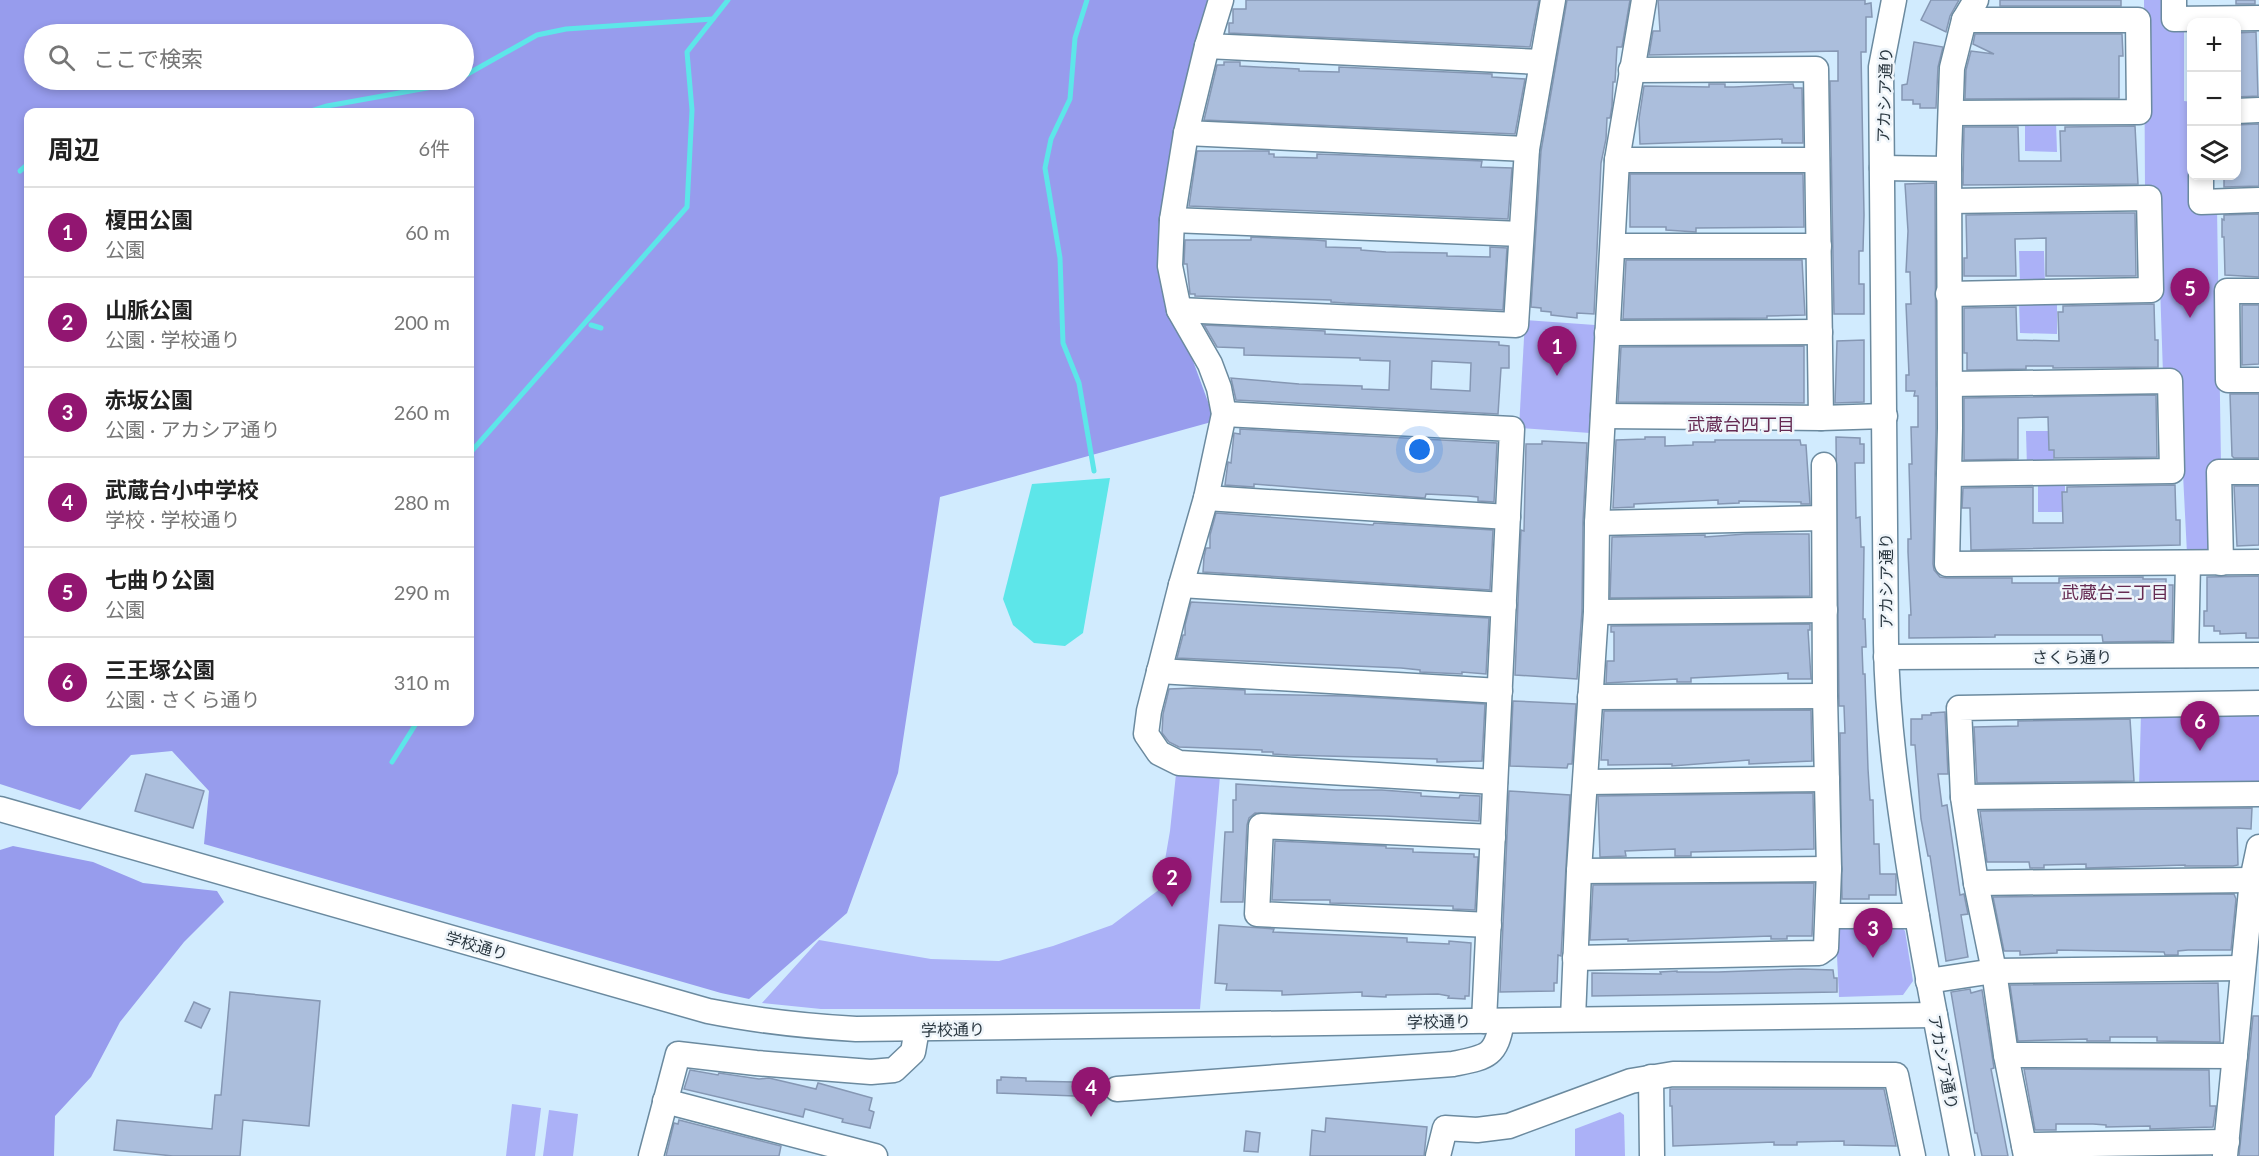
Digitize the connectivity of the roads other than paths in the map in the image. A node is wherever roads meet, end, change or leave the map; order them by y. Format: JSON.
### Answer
{"nodes":[{"id":1,"x":1221,"y":0,"type":"edge"},
{"id":2,"x":1553,"y":0,"type":"edge"},
{"id":3,"x":1644,"y":0,"type":"edge"},
{"id":4,"x":1894,"y":0,"type":"edge"},
{"id":5,"x":2174,"y":0,"type":"edge"},
{"id":6,"x":1970,"y":10,"type":"edge"},
{"id":7,"x":2259,"y":18,"type":"edge"},
{"id":8,"x":1207,"y":46,"type":"junction"},
{"id":9,"x":1541,"y":62,"type":"junction"},
{"id":10,"x":1631,"y":70,"type":"junction"},
{"id":11,"x":2259,"y":110,"type":"edge"},
{"id":12,"x":2241,"y":111,"type":"edge"},
{"id":13,"x":1951,"y":113,"type":"junction"},
{"id":14,"x":1186,"y":134,"type":"junction"},
{"id":15,"x":1527,"y":149,"type":"junction"},
{"id":16,"x":1617,"y":160,"type":"junction"},
{"id":17,"x":1818,"y":160,"type":"junction"},
{"id":18,"x":1882,"y":168,"type":"junction"},
{"id":19,"x":1949,"y":169,"type":"junction"},
{"id":20,"x":2201,"y":180,"type":"edge"},
{"id":21,"x":2259,"y":200,"type":"edge"},
{"id":22,"x":1950,"y":201,"type":"junction"},
{"id":23,"x":1172,"y":220,"type":"junction"},
{"id":24,"x":1521,"y":234,"type":"junction"},
{"id":25,"x":1613,"y":246,"type":"junction"},
{"id":26,"x":1818,"y":246,"type":"junction"},
{"id":27,"x":2259,"y":291,"type":"edge"},
{"id":28,"x":1948,"y":294,"type":"junction"},
{"id":29,"x":1179,"y":310,"type":"junction"},
{"id":30,"x":1820,"y":332,"type":"junction"},
{"id":31,"x":1607,"y":333,"type":"junction"},
{"id":32,"x":2259,"y":380,"type":"edge"},
{"id":33,"x":1950,"y":384,"type":"junction"},
{"id":34,"x":1224,"y":414,"type":"junction"},
{"id":35,"x":1603,"y":416,"type":"junction"},
{"id":36,"x":1885,"y":416,"type":"junction"},
{"id":37,"x":1821,"y":418,"type":"junction"},
{"id":38,"x":1824,"y":465,"type":"dead end"},
{"id":39,"x":2259,"y":471,"type":"edge"},
{"id":40,"x":1949,"y":474,"type":"junction"},
{"id":41,"x":1206,"y":498,"type":"junction"},
{"id":42,"x":1508,"y":517,"type":"junction"},
{"id":43,"x":1823,"y":518,"type":"junction"},
{"id":44,"x":1598,"y":523,"type":"junction"},
{"id":45,"x":2259,"y":562,"type":"edge"},
{"id":46,"x":2188,"y":563,"type":"junction"},
{"id":47,"x":2221,"y":563,"type":"junction"},
{"id":48,"x":1181,"y":585,"type":"junction"},
{"id":49,"x":1503,"y":605,"type":"junction"},
{"id":50,"x":1825,"y":610,"type":"junction"},
{"id":51,"x":1596,"y":612,"type":"junction"},
{"id":52,"x":2186,"y":655,"type":"junction"},
{"id":53,"x":2259,"y":655,"type":"edge"},
{"id":54,"x":1886,"y":657,"type":"junction"},
{"id":55,"x":1159,"y":671,"type":"junction"},
{"id":56,"x":1500,"y":691,"type":"junction"},
{"id":57,"x":1825,"y":696,"type":"junction"},
{"id":58,"x":1590,"y":697,"type":"junction"},
{"id":59,"x":2259,"y":703,"type":"edge"},
{"id":60,"x":1827,"y":779,"type":"junction"},
{"id":61,"x":1496,"y":782,"type":"junction"},
{"id":62,"x":1586,"y":782,"type":"junction"},
{"id":63,"x":2259,"y":794,"type":"edge"},
{"id":64,"x":1963,"y":797,"type":"junction"},
{"id":65,"x":0,"y":809,"type":"edge"},
{"id":66,"x":1493,"y":837,"type":"junction"},
{"id":67,"x":2259,"y":848,"type":"edge"},
{"id":68,"x":1829,"y":869,"type":"junction"},
{"id":69,"x":1579,"y":871,"type":"junction"},
{"id":70,"x":2252,"y":880,"type":"junction"},
{"id":71,"x":1976,"y":883,"type":"junction"},
{"id":72,"x":1828,"y":916,"type":"junction"},
{"id":73,"x":1917,"y":916,"type":"junction"},
{"id":74,"x":1489,"y":925,"type":"junction"},
{"id":75,"x":1575,"y":958,"type":"junction"},
{"id":76,"x":2243,"y":968,"type":"junction"},
{"id":77,"x":1994,"y":971,"type":"junction"},
{"id":78,"x":1928,"y":981,"type":"junction"},
{"id":79,"x":1935,"y":1015,"type":"junction"},
{"id":80,"x":1573,"y":1019,"type":"junction"},
{"id":81,"x":1493,"y":1021,"type":"junction"},
{"id":82,"x":917,"y":1029,"type":"junction"},
{"id":83,"x":2006,"y":1055,"type":"junction"},
{"id":84,"x":2235,"y":1056,"type":"junction"},
{"id":85,"x":1652,"y":1077,"type":"junction"},
{"id":86,"x":1117,"y":1089,"type":"dead end"},
{"id":87,"x":665,"y":1101,"type":"junction"},
{"id":88,"x":2226,"y":1149,"type":"edge"},
{"id":89,"x":2025,"y":1150,"type":"edge"},
{"id":90,"x":651,"y":1156,"type":"edge"},
{"id":91,"x":875,"y":1156,"type":"edge"},
{"id":92,"x":1438,"y":1156,"type":"edge"},
{"id":93,"x":1652,"y":1156,"type":"edge"},
{"id":94,"x":1912,"y":1156,"type":"edge"},
{"id":95,"x":1962,"y":1156,"type":"edge"}],
"edges":[{"from":1,"to":8,"type":"street"},
{"from":2,"to":9,"type":"street"},
{"from":3,"to":10,"type":"street"},
{"from":4,"to":18,"type":"street","name":"アカシア通り"},
{"from":5,"to":7,"type":"street"},
{"from":6,"to":13,"type":"street"},
{"from":6,"to":13,"type":"street"},
{"from":8,"to":9,"type":"street"},
{"from":8,"to":14,"type":"street"},
{"from":9,"to":15,"type":"street"},
{"from":10,"to":16,"type":"street"},
{"from":10,"to":17,"type":"street"},
{"from":11,"to":12,"type":"street"},
{"from":13,"to":19,"type":"street"},
{"from":14,"to":15,"type":"street"},
{"from":14,"to":23,"type":"street"},
{"from":15,"to":24,"type":"street"},
{"from":16,"to":17,"type":"street"},
{"from":16,"to":25,"type":"street"},
{"from":17,"to":26,"type":"street"},
{"from":18,"to":19,"type":"street"},
{"from":18,"to":36,"type":"street","name":"アカシア通り"},
{"from":19,"to":22,"type":"street"},
{"from":20,"to":21,"type":"street"},
{"from":22,"to":28,"type":"street"},
{"from":22,"to":28,"type":"street"},
{"from":23,"to":24,"type":"street"},
{"from":23,"to":29,"type":"street"},
{"from":24,"to":29,"type":"street"},
{"from":25,"to":26,"type":"street"},
{"from":25,"to":31,"type":"street"},
{"from":26,"to":30,"type":"street"},
{"from":27,"to":32,"type":"street"},
{"from":28,"to":33,"type":"street"},
{"from":29,"to":34,"type":"street"},
{"from":30,"to":31,"type":"street"},
{"from":30,"to":37,"type":"street"},
{"from":31,"to":35,"type":"street"},
{"from":33,"to":40,"type":"street"},
{"from":33,"to":40,"type":"street"},
{"from":34,"to":41,"type":"street"},
{"from":34,"to":42,"type":"street"},
{"from":35,"to":37,"type":"street"},
{"from":35,"to":44,"type":"street"},
{"from":36,"to":37,"type":"street"},
{"from":36,"to":54,"type":"street","name":"アカシア通り"},
{"from":38,"to":43,"type":"street"},
{"from":39,"to":47,"type":"street"},
{"from":40,"to":46,"type":"street"},
{"from":41,"to":42,"type":"street"},
{"from":41,"to":48,"type":"street"},
{"from":42,"to":49,"type":"street"},
{"from":43,"to":44,"type":"street"},
{"from":43,"to":50,"type":"street"},
{"from":44,"to":51,"type":"street"},
{"from":45,"to":47,"type":"street"},
{"from":46,"to":47,"type":"street"},
{"from":46,"to":52,"type":"street"},
{"from":48,"to":49,"type":"street"},
{"from":48,"to":55,"type":"street"},
{"from":49,"to":56,"type":"street"},
{"from":50,"to":51,"type":"street"},
{"from":50,"to":57,"type":"street"},
{"from":51,"to":58,"type":"street"},
{"from":52,"to":53,"type":"street","name":"さくら通り"},
{"from":52,"to":54,"type":"street","name":"さくら通り"},
{"from":54,"to":73,"type":"street","name":"アカシア通り"},
{"from":55,"to":56,"type":"street"},
{"from":55,"to":61,"type":"street"},
{"from":56,"to":61,"type":"street"},
{"from":57,"to":58,"type":"street"},
{"from":57,"to":60,"type":"street"},
{"from":58,"to":62,"type":"street"},
{"from":59,"to":64,"type":"street"},
{"from":60,"to":62,"type":"street"},
{"from":60,"to":68,"type":"street"},
{"from":61,"to":66,"type":"street"},
{"from":62,"to":69,"type":"street"},
{"from":63,"to":64,"type":"street"},
{"from":64,"to":71,"type":"street"},
{"from":65,"to":82,"type":"street","name":"学校通り"},
{"from":66,"to":74,"type":"street"},
{"from":66,"to":74,"type":"street"},
{"from":67,"to":70,"type":"street"},
{"from":68,"to":69,"type":"street"},
{"from":68,"to":72,"type":"street"},
{"from":69,"to":75,"type":"street"},
{"from":70,"to":71,"type":"street"},
{"from":70,"to":76,"type":"street"},
{"from":71,"to":77,"type":"street"},
{"from":72,"to":73,"type":"street"},
{"from":72,"to":75,"type":"street"},
{"from":73,"to":78,"type":"street","name":"アカシア通り"},
{"from":74,"to":81,"type":"street"},
{"from":75,"to":80,"type":"street"},
{"from":76,"to":77,"type":"street"},
{"from":76,"to":84,"type":"street"},
{"from":77,"to":78,"type":"street"},
{"from":77,"to":83,"type":"street"},
{"from":78,"to":79,"type":"street","name":"アカシア通り"},
{"from":79,"to":80,"type":"street","name":"学校通り"},
{"from":79,"to":95,"type":"street","name":"アカシア通り"},
{"from":80,"to":81,"type":"street","name":"学校通り"},
{"from":81,"to":82,"type":"street","name":"学校通り"},
{"from":81,"to":86,"type":"street"},
{"from":82,"to":87,"type":"street"},
{"from":83,"to":84,"type":"street"},
{"from":83,"to":89,"type":"street"},
{"from":84,"to":88,"type":"street"},
{"from":85,"to":92,"type":"street"},
{"from":85,"to":93,"type":"street"},
{"from":85,"to":94,"type":"street"},
{"from":87,"to":90,"type":"street"},
{"from":87,"to":91,"type":"street"},
{"from":88,"to":89,"type":"street"}]}
